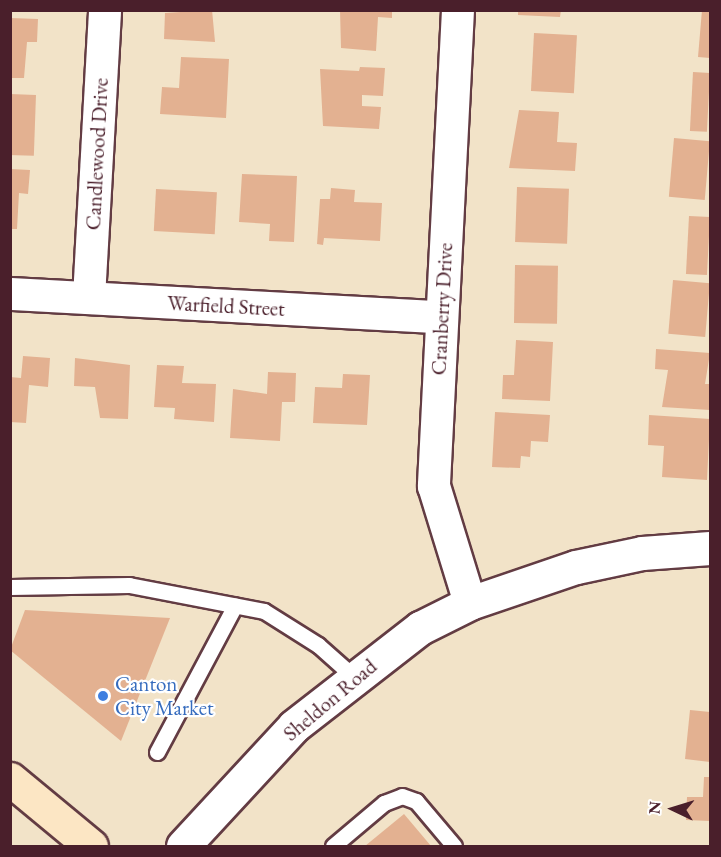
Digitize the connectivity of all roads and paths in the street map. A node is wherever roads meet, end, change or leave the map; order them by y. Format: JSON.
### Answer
{"nodes":[{"id":1,"x":105,"y":10,"type":"edge"},
{"id":2,"x":458,"y":10,"type":"edge"},
{"id":3,"x":10,"y":294,"type":"edge"},
{"id":4,"x":89,"y":298,"type":"junction"},
{"id":5,"x":441,"y":317,"type":"junction"},
{"id":6,"x":711,"y":548,"type":"edge"},
{"id":7,"x":10,"y":587,"type":"edge"},
{"id":8,"x":470,"y":603,"type":"junction"},
{"id":9,"x":235,"y":605,"type":"junction"},
{"id":10,"x":354,"y":677,"type":"junction"},
{"id":11,"x":157,"y":752,"type":"dead end"},
{"id":12,"x":10,"y":779,"type":"edge"},
{"id":13,"x":91,"y":846,"type":"edge"},
{"id":14,"x":183,"y":846,"type":"edge"},
{"id":15,"x":333,"y":846,"type":"edge"},
{"id":16,"x":454,"y":846,"type":"edge"}],
"edges":[{"from":1,"to":4,"type":"street","name":"Candlewood Drive"},
{"from":2,"to":5,"type":"street","name":"Cranberry Drive"},
{"from":3,"to":4,"type":"street","name":"Warfield Street"},
{"from":4,"to":5,"type":"street","name":"Warfield Street"},
{"from":5,"to":8,"type":"street","name":"Cranberry Drive"},
{"from":6,"to":8,"type":"street","name":"Sheldon Road"},
{"from":7,"to":9,"type":"lane"},
{"from":8,"to":10,"type":"street","name":"Sheldon Road"},
{"from":9,"to":10,"type":"lane"},
{"from":9,"to":11,"type":"lane"},
{"from":10,"to":14,"type":"street","name":"Sheldon Road"},
{"from":12,"to":13,"type":"main road"},
{"from":15,"to":16,"type":"lane"}]}
